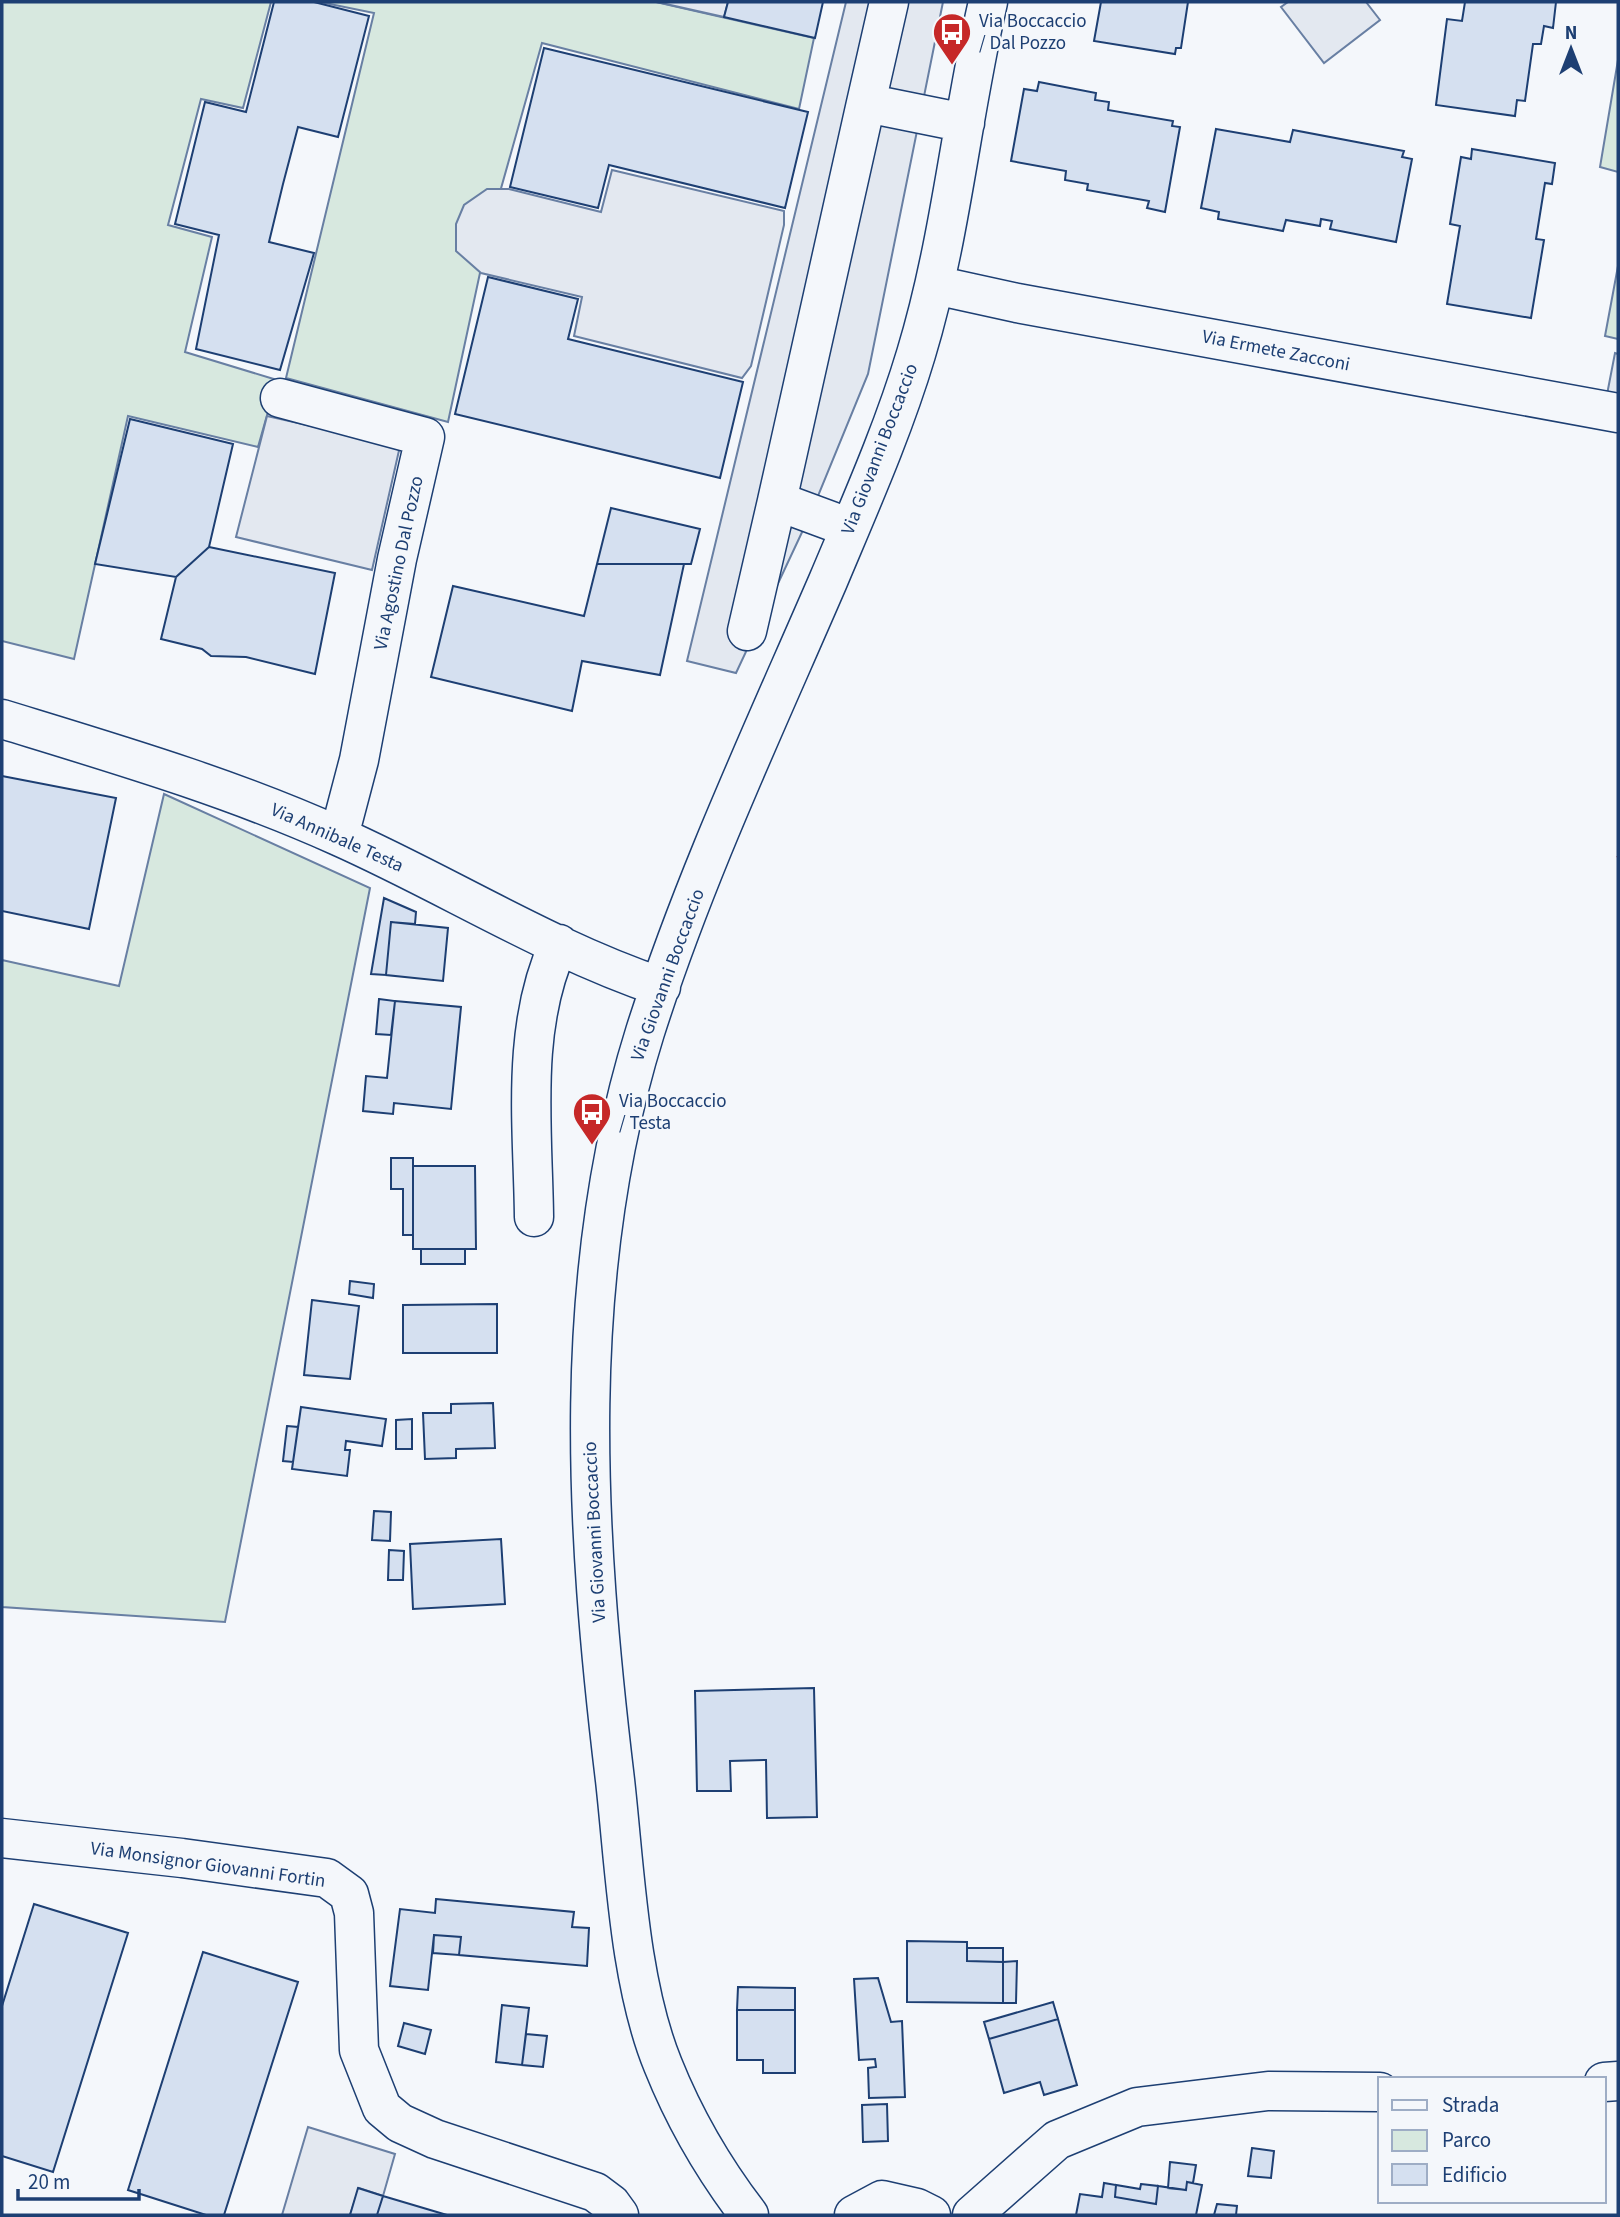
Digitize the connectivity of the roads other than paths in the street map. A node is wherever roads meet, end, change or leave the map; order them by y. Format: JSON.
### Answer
{"nodes":[{"id":1,"x":889,"y":2,"type":"edge"},
{"id":2,"x":988,"y":2,"type":"edge"},
{"id":3,"x":866,"y":103,"type":"junction"},
{"id":4,"x":965,"y":123,"type":"junction"},
{"id":5,"x":934,"y":285,"type":"junction"},
{"id":6,"x":280,"y":398,"type":"dead end"},
{"id":7,"x":1618,"y":413,"type":"edge"},
{"id":8,"x":777,"y":501,"type":"junction"},
{"id":9,"x":850,"y":528,"type":"junction"},
{"id":10,"x":747,"y":631,"type":"dead end"},
{"id":11,"x":2,"y":719,"type":"edge"},
{"id":12,"x":339,"y":836,"type":"junction"},
{"id":13,"x":559,"y":944,"type":"junction"},
{"id":14,"x":661,"y":987,"type":"junction"},
{"id":15,"x":534,"y":1217,"type":"dead end"},
{"id":16,"x":2,"y":1838,"type":"edge"},
{"id":17,"x":1378,"y":2092,"type":"edge"},
{"id":18,"x":868,"y":2208,"type":"edge"},
{"id":19,"x":619,"y":2215,"type":"edge"},
{"id":20,"x":749,"y":2215,"type":"edge"},
{"id":21,"x":931,"y":2215,"type":"edge"},
{"id":22,"x":972,"y":2215,"type":"edge"}],
"edges":[{"from":1,"to":3,"type":"street"},
{"from":2,"to":4,"type":"street","name":"Via Giovanni Boccaccio"},
{"from":3,"to":4,"type":"street"},
{"from":3,"to":8,"type":"street"},
{"from":4,"to":5,"type":"street","name":"Via Giovanni Boccaccio"},
{"from":5,"to":7,"type":"street","name":"Via Ermete Zacconi"},
{"from":5,"to":9,"type":"street","name":"Via Giovanni Boccaccio"},
{"from":6,"to":12,"type":"street","name":"Via Agostino Dal Pozzo"},
{"from":8,"to":9,"type":"street"},
{"from":8,"to":10,"type":"street"},
{"from":9,"to":14,"type":"street","name":"Via Giovanni Boccaccio"},
{"from":11,"to":12,"type":"street","name":"Via Annibale Testa"},
{"from":12,"to":13,"type":"street","name":"Via Annibale Testa"},
{"from":13,"to":14,"type":"street","name":"Via Annibale Testa"},
{"from":13,"to":15,"type":"street"},
{"from":14,"to":20,"type":"street","name":"Via Giovanni Boccaccio"},
{"from":16,"to":19,"type":"street","name":"Via Monsignor Giovanni Fortin"},
{"from":17,"to":22,"type":"street"},
{"from":18,"to":21,"type":"street"}]}
